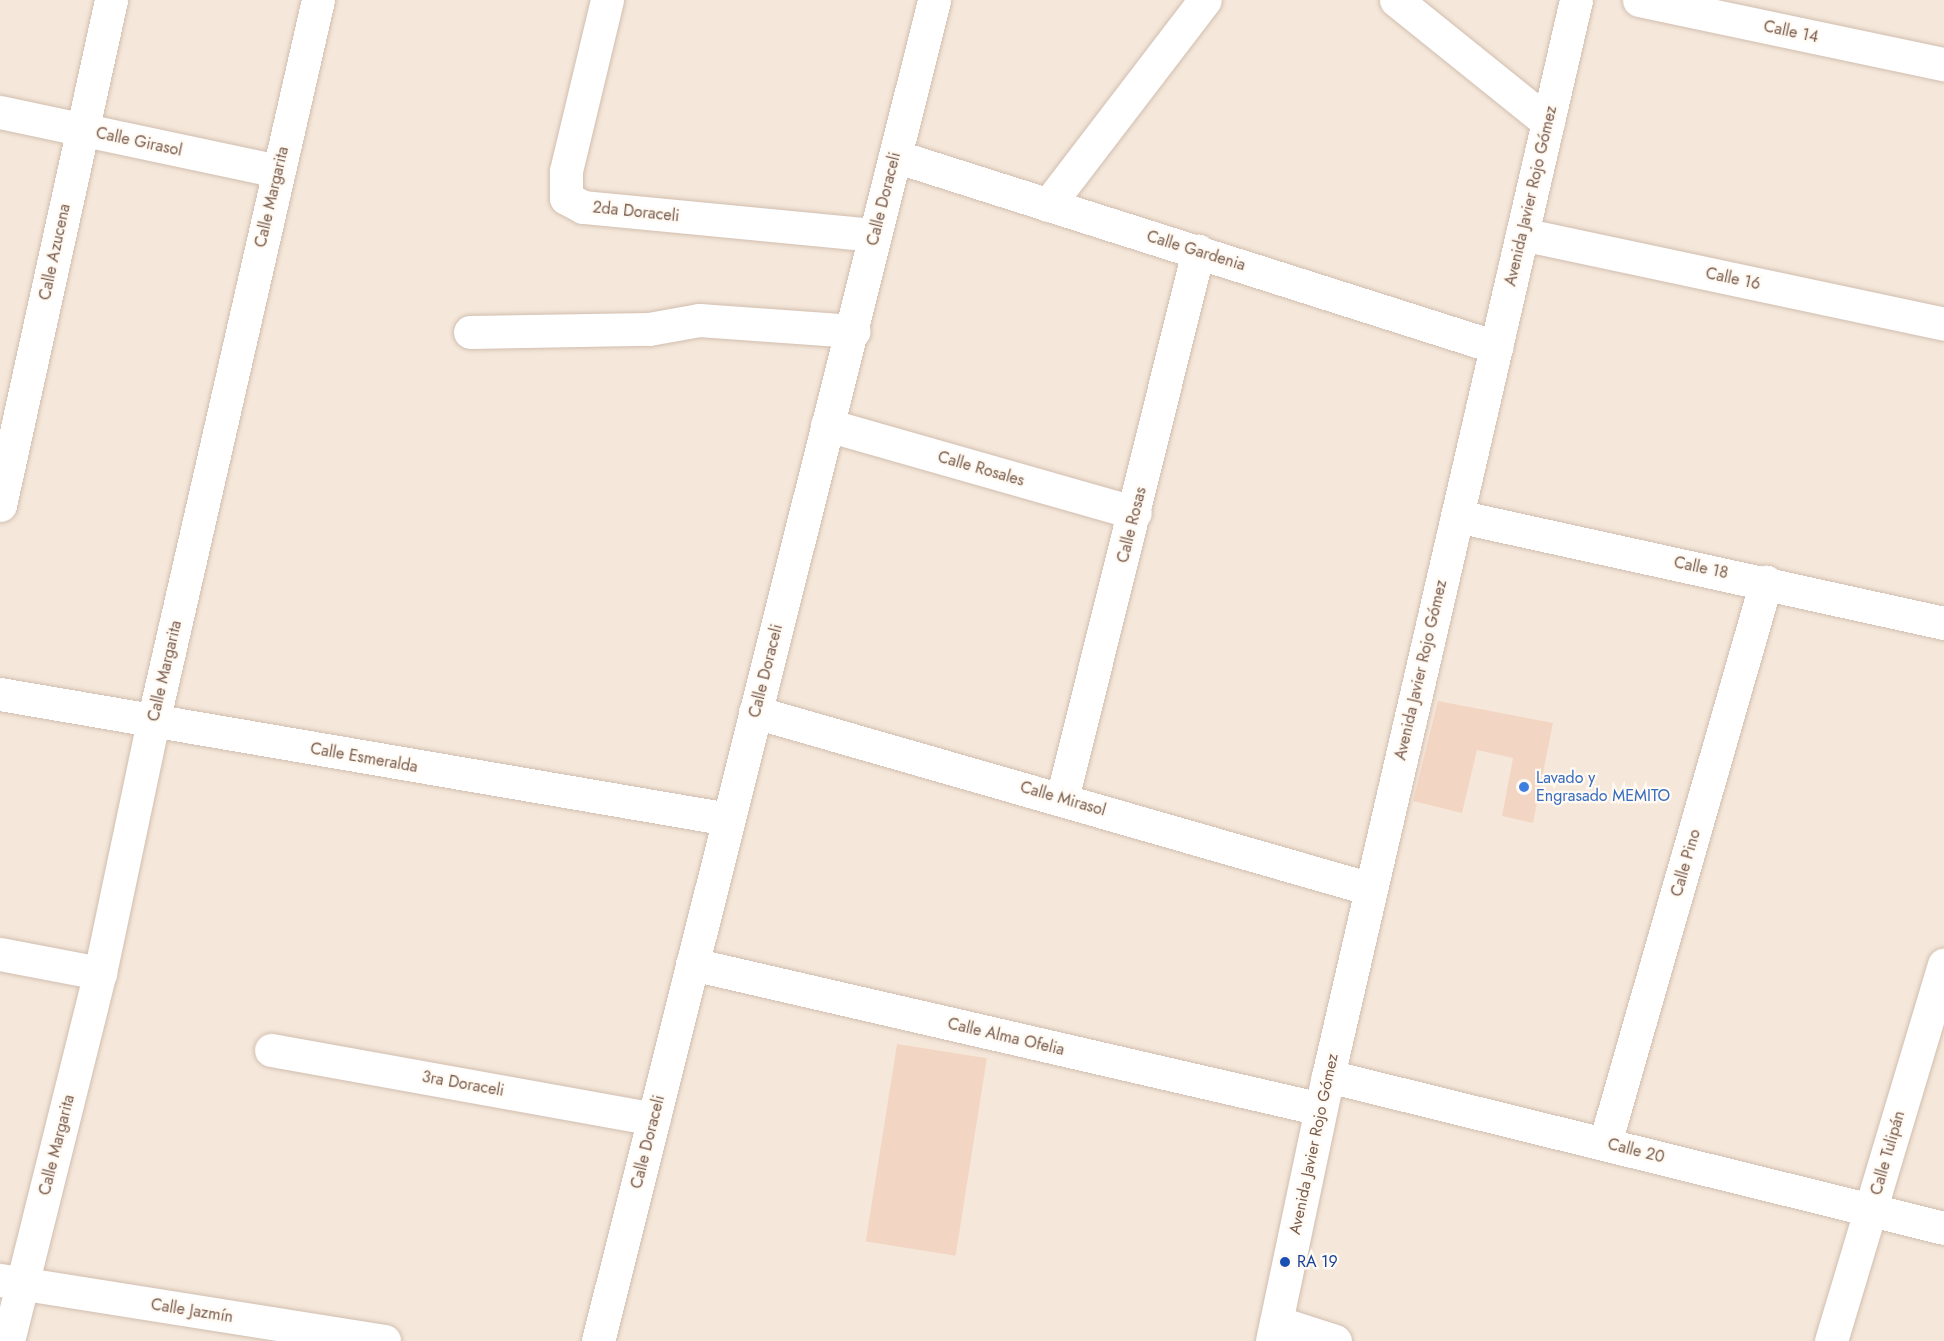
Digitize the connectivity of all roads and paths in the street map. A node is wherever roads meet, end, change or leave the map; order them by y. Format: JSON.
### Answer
{"nodes":[{"id":1,"x":111,"y":0,"type":"edge"},
{"id":2,"x":318,"y":0,"type":"edge"},
{"id":3,"x":607,"y":0,"type":"edge"},
{"id":4,"x":934,"y":0,"type":"edge"},
{"id":5,"x":1204,"y":0,"type":"edge"},
{"id":6,"x":1396,"y":0,"type":"edge"},
{"id":7,"x":1576,"y":0,"type":"edge"},
{"id":8,"x":1639,"y":0,"type":"edge"},
{"id":9,"x":1944,"y":64,"type":"edge"},
{"id":10,"x":0,"y":112,"type":"edge"},
{"id":11,"x":1548,"y":122,"type":"junction"},
{"id":12,"x":82,"y":130,"type":"junction"},
{"id":13,"x":895,"y":156,"type":"junction"},
{"id":14,"x":278,"y":171,"type":"junction"},
{"id":15,"x":1048,"y":205,"type":"junction"},
{"id":16,"x":1522,"y":234,"type":"junction"},
{"id":17,"x":875,"y":235,"type":"junction"},
{"id":18,"x":1198,"y":251,"type":"junction"},
{"id":19,"x":1944,"y":324,"type":"edge"},
{"id":20,"x":854,"y":331,"type":"junction"},
{"id":21,"x":470,"y":332,"type":"dead end"},
{"id":22,"x":1496,"y":347,"type":"junction"},
{"id":23,"x":827,"y":425,"type":"junction"},
{"id":24,"x":0,"y":505,"type":"edge"},
{"id":25,"x":1135,"y":513,"type":"junction"},
{"id":26,"x":1456,"y":516,"type":"junction"},
{"id":27,"x":1766,"y":582,"type":"junction"},
{"id":28,"x":1944,"y":623,"type":"edge"},
{"id":29,"x":0,"y":694,"type":"edge"},
{"id":30,"x":755,"y":712,"type":"junction"},
{"id":31,"x":153,"y":722,"type":"junction"},
{"id":32,"x":1062,"y":799,"type":"junction"},
{"id":33,"x":728,"y":819,"type":"junction"},
{"id":34,"x":1371,"y":889,"type":"junction"},
{"id":35,"x":0,"y":954,"type":"edge"},
{"id":36,"x":692,"y":964,"type":"junction"},
{"id":37,"x":1944,"y":964,"type":"edge"},
{"id":38,"x":100,"y":973,"type":"junction"},
{"id":39,"x":271,"y":1050,"type":"dead end"},
{"id":40,"x":1328,"y":1076,"type":"junction"},
{"id":41,"x":1321,"y":1109,"type":"junction"},
{"id":42,"x":654,"y":1119,"type":"junction"},
{"id":43,"x":1605,"y":1143,"type":"junction"},
{"id":44,"x":1872,"y":1210,"type":"junction"},
{"id":45,"x":1944,"y":1228,"type":"edge"},
{"id":46,"x":11,"y":1282,"type":"edge"},
{"id":47,"x":1274,"y":1332,"type":"edge"},
{"id":48,"x":8,"y":1341,"type":"edge"},
{"id":49,"x":384,"y":1341,"type":"edge"},
{"id":50,"x":598,"y":1341,"type":"edge"},
{"id":51,"x":1335,"y":1341,"type":"edge"},
{"id":52,"x":1831,"y":1341,"type":"edge"}],
"edges":[{"from":1,"to":12,"type":"street","name":"Calle Azucena"},
{"from":2,"to":14,"type":"street","name":"Calle Margarita"},
{"from":3,"to":17,"type":"street","name":"2da Doraceli"},
{"from":4,"to":13,"type":"street","name":"Calle Doraceli"},
{"from":5,"to":15,"type":"street"},
{"from":6,"to":11,"type":"street"},
{"from":7,"to":11,"type":"street","name":"Avenida Javier Rojo Gómez"},
{"from":8,"to":9,"type":"street","name":"Calle 14"},
{"from":10,"to":12,"type":"street","name":"Calle Girasol"},
{"from":11,"to":16,"type":"street","name":"Avenida Javier Rojo Gómez"},
{"from":12,"to":14,"type":"street","name":"Calle Girasol"},
{"from":12,"to":24,"type":"street","name":"Calle Azucena"},
{"from":13,"to":15,"type":"street","name":"Calle Gardenia"},
{"from":13,"to":17,"type":"street","name":"Calle Doraceli"},
{"from":14,"to":31,"type":"street","name":"Calle Margarita"},
{"from":15,"to":18,"type":"street","name":"Calle Gardenia"},
{"from":16,"to":19,"type":"street","name":"Calle 16"},
{"from":16,"to":22,"type":"street","name":"Avenida Javier Rojo Gómez"},
{"from":17,"to":20,"type":"street","name":"Calle Doraceli"},
{"from":18,"to":22,"type":"street","name":"Calle Gardenia"},
{"from":18,"to":25,"type":"street","name":"Calle Rosas"},
{"from":20,"to":21,"type":"street"},
{"from":20,"to":23,"type":"street","name":"Calle Doraceli"},
{"from":22,"to":26,"type":"street","name":"Avenida Javier Rojo Gómez"},
{"from":23,"to":25,"type":"street","name":"Calle Rosales"},
{"from":23,"to":30,"type":"street","name":"Calle Doraceli"},
{"from":25,"to":32,"type":"street","name":"Calle Rosas"},
{"from":26,"to":27,"type":"street","name":"Calle 18"},
{"from":26,"to":34,"type":"street","name":"Avenida Javier Rojo Gómez"},
{"from":27,"to":28,"type":"street","name":"Calle 18"},
{"from":27,"to":43,"type":"street","name":"Calle Pino"},
{"from":29,"to":31,"type":"street","name":"Calle Esmeralda"},
{"from":30,"to":32,"type":"street","name":"Calle Mirasol"},
{"from":30,"to":33,"type":"street","name":"Calle Doraceli"},
{"from":31,"to":33,"type":"street","name":"Calle Esmeralda"},
{"from":31,"to":38,"type":"street","name":"Calle Margarita"},
{"from":32,"to":34,"type":"street","name":"Calle Mirasol"},
{"from":33,"to":36,"type":"street","name":"Calle Doraceli"},
{"from":34,"to":40,"type":"street","name":"Avenida Javier Rojo Gómez"},
{"from":35,"to":38,"type":"street"},
{"from":36,"to":41,"type":"street","name":"Calle Alma Ofelia"},
{"from":36,"to":42,"type":"street","name":"Calle Doraceli"},
{"from":37,"to":44,"type":"street","name":"Calle Tulipán"},
{"from":38,"to":46,"type":"street","name":"Calle Margarita"},
{"from":39,"to":42,"type":"street","name":"3ra Doraceli"},
{"from":40,"to":41,"type":"street","name":"Avenida Javier Rojo Gómez"},
{"from":40,"to":43,"type":"street","name":"Calle 20"},
{"from":41,"to":47,"type":"street","name":"Avenida Javier Rojo Gómez"},
{"from":42,"to":50,"type":"street","name":"Calle Doraceli"},
{"from":43,"to":44,"type":"street","name":"Calle 20"},
{"from":44,"to":45,"type":"street","name":"Calle 20"},
{"from":44,"to":52,"type":"street","name":"Calle Tulipán"},
{"from":46,"to":48,"type":"street","name":"Calle Margarita"},
{"from":46,"to":49,"type":"street","name":"Calle Jazmín"},
{"from":47,"to":51,"type":"street"}]}
